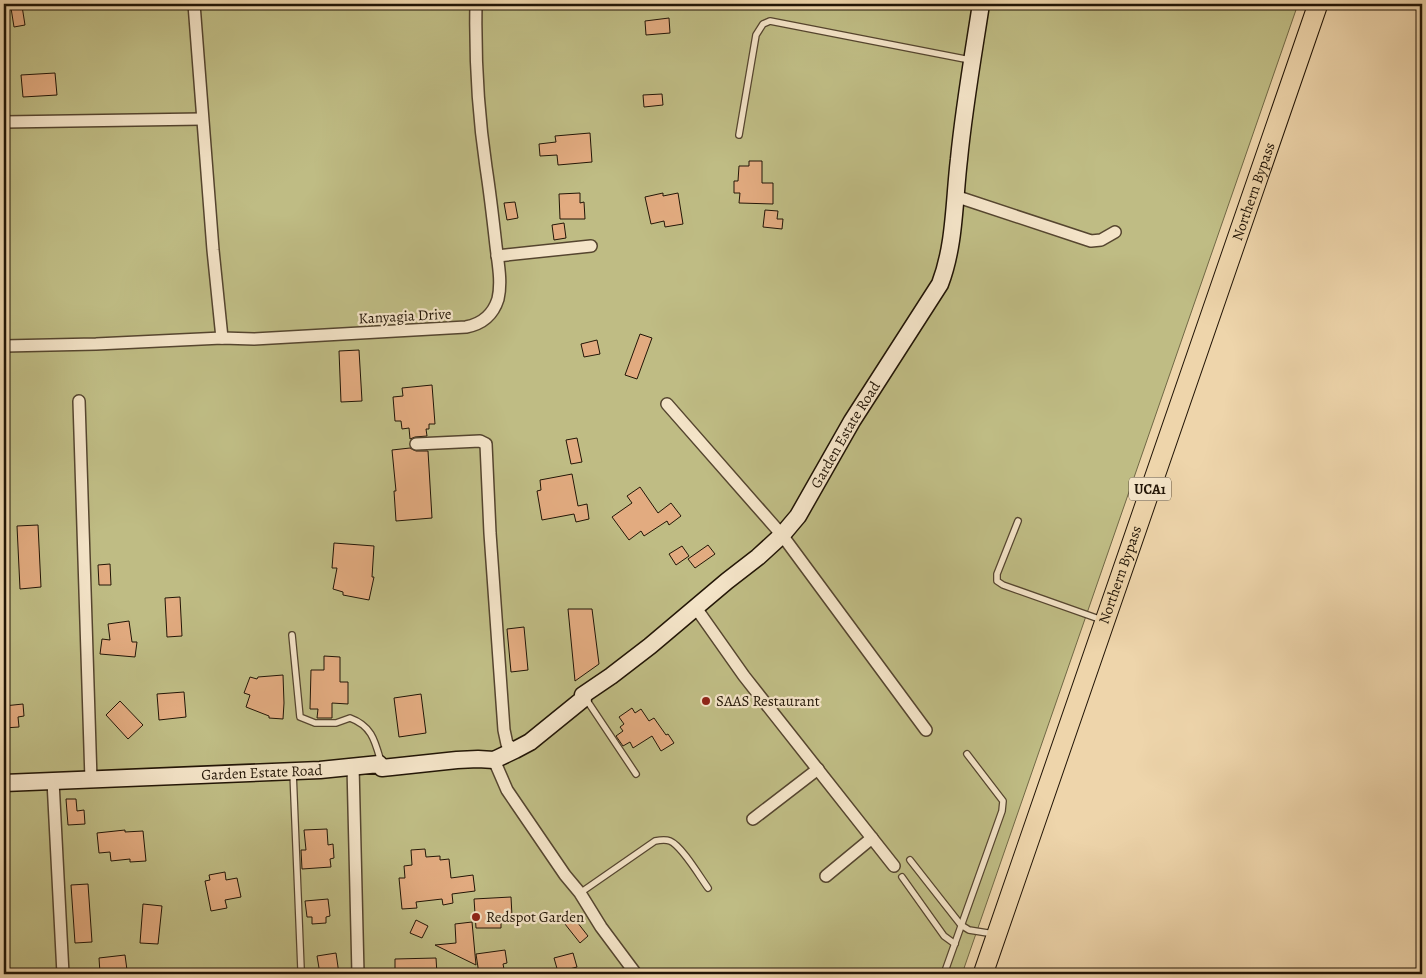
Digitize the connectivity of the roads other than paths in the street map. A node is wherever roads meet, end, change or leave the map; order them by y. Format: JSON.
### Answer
{"nodes":[{"id":1,"x":194,"y":4,"type":"edge"},
{"id":2,"x":476,"y":4,"type":"edge"},
{"id":3,"x":981,"y":4,"type":"edge"},
{"id":4,"x":1318,"y":4,"type":"edge"},
{"id":5,"x":972,"y":61,"type":"junction"},
{"id":6,"x":202,"y":119,"type":"junction"},
{"id":7,"x":4,"y":122,"type":"edge"},
{"id":8,"x":739,"y":135,"type":"dead end"},
{"id":9,"x":954,"y":196,"type":"junction"},
{"id":10,"x":1115,"y":232,"type":"dead end"},
{"id":11,"x":591,"y":246,"type":"dead end"},
{"id":12,"x":497,"y":256,"type":"junction"},
{"id":13,"x":222,"y":338,"type":"junction"},
{"id":14,"x":4,"y":346,"type":"edge"},
{"id":15,"x":79,"y":401,"type":"dead end"},
{"id":16,"x":667,"y":404,"type":"dead end"},
{"id":17,"x":416,"y":444,"type":"dead end"},
{"id":18,"x":1018,"y":521,"type":"dead end"},
{"id":19,"x":782,"y":535,"type":"junction"},
{"id":20,"x":696,"y":608,"type":"junction"},
{"id":21,"x":1104,"y":621,"type":"junction"},
{"id":22,"x":292,"y":636,"type":"dead end"},
{"id":23,"x":583,"y":695,"type":"junction"},
{"id":24,"x":926,"y":730,"type":"dead end"},
{"id":25,"x":515,"y":750,"type":"junction"},
{"id":26,"x":967,"y":754,"type":"dead end"},
{"id":27,"x":494,"y":760,"type":"junction"},
{"id":28,"x":353,"y":766,"type":"junction"},
{"id":29,"x":382,"y":768,"type":"junction"},
{"id":30,"x":818,"y":769,"type":"junction"},
{"id":31,"x":293,"y":771,"type":"junction"},
{"id":32,"x":636,"y":774,"type":"dead end"},
{"id":33,"x":90,"y":780,"type":"junction"},
{"id":34,"x":53,"y":781,"type":"junction"},
{"id":35,"x":4,"y":782,"type":"edge"},
{"id":36,"x":754,"y":819,"type":"dead end"},
{"id":37,"x":872,"y":838,"type":"junction"},
{"id":38,"x":910,"y":860,"type":"dead end"},
{"id":39,"x":894,"y":866,"type":"dead end"},
{"id":40,"x":826,"y":876,"type":"dead end"},
{"id":41,"x":902,"y":877,"type":"dead end"},
{"id":42,"x":708,"y":888,"type":"dead end"},
{"id":43,"x":580,"y":893,"type":"junction"},
{"id":44,"x":961,"y":925,"type":"junction"},
{"id":45,"x":996,"y":934,"type":"junction"},
{"id":46,"x":955,"y":944,"type":"junction"},
{"id":47,"x":301,"y":969,"type":"dead end"},
{"id":48,"x":63,"y":974,"type":"edge"},
{"id":49,"x":358,"y":974,"type":"edge"},
{"id":50,"x":636,"y":974,"type":"edge"},
{"id":51,"x":944,"y":974,"type":"edge"},
{"id":52,"x":983,"y":974,"type":"edge"}],
"edges":[{"from":1,"to":6,"type":"street"},
{"from":2,"to":12,"type":"street","name":"Kanyagia Drive"},
{"from":3,"to":5,"type":"street","name":"Garden Estate Road"},
{"from":4,"to":21,"type":"main road","name":"Northern Bypass","number":"UCA1"},
{"from":5,"to":8,"type":"lane"},
{"from":5,"to":9,"type":"street","name":"Garden Estate Road"},
{"from":6,"to":7,"type":"street"},
{"from":6,"to":13,"type":"street"},
{"from":9,"to":10,"type":"street"},
{"from":9,"to":19,"type":"street","name":"Garden Estate Road"},
{"from":11,"to":12,"type":"street"},
{"from":12,"to":13,"type":"street","name":"Kanyagia Drive"},
{"from":13,"to":14,"type":"street","name":"Kanyagia Drive"},
{"from":15,"to":33,"type":"street"},
{"from":16,"to":19,"type":"street"},
{"from":17,"to":25,"type":"street"},
{"from":18,"to":21,"type":"lane"},
{"from":19,"to":20,"type":"street","name":"Garden Estate Road"},
{"from":19,"to":24,"type":"street"},
{"from":20,"to":23,"type":"street","name":"Garden Estate Road"},
{"from":20,"to":30,"type":"street"},
{"from":21,"to":45,"type":"main road","name":"Northern Bypass","number":"UCA1"},
{"from":22,"to":29,"type":"lane"},
{"from":23,"to":25,"type":"street","name":"Garden Estate Road"},
{"from":23,"to":32,"type":"lane"},
{"from":25,"to":27,"type":"street","name":"Garden Estate Road"},
{"from":26,"to":44,"type":"lane"},
{"from":27,"to":29,"type":"street","name":"Garden Estate Road"},
{"from":27,"to":43,"type":"street"},
{"from":28,"to":29,"type":"street","name":"Garden Estate Road"},
{"from":28,"to":31,"type":"street","name":"Garden Estate Road"},
{"from":28,"to":49,"type":"street"},
{"from":30,"to":36,"type":"street"},
{"from":30,"to":37,"type":"street"},
{"from":31,"to":33,"type":"street","name":"Garden Estate Road"},
{"from":31,"to":47,"type":"lane"},
{"from":33,"to":34,"type":"street","name":"Garden Estate Road"},
{"from":34,"to":35,"type":"street","name":"Garden Estate Road"},
{"from":34,"to":48,"type":"street"},
{"from":37,"to":39,"type":"street"},
{"from":37,"to":40,"type":"street"},
{"from":38,"to":44,"type":"lane"},
{"from":41,"to":46,"type":"lane"},
{"from":42,"to":43,"type":"lane"},
{"from":43,"to":50,"type":"street"},
{"from":44,"to":45,"type":"lane"},
{"from":44,"to":46,"type":"lane"},
{"from":45,"to":52,"type":"main road","name":"Northern Bypass","number":"UCA1"},
{"from":46,"to":51,"type":"lane"}]}
